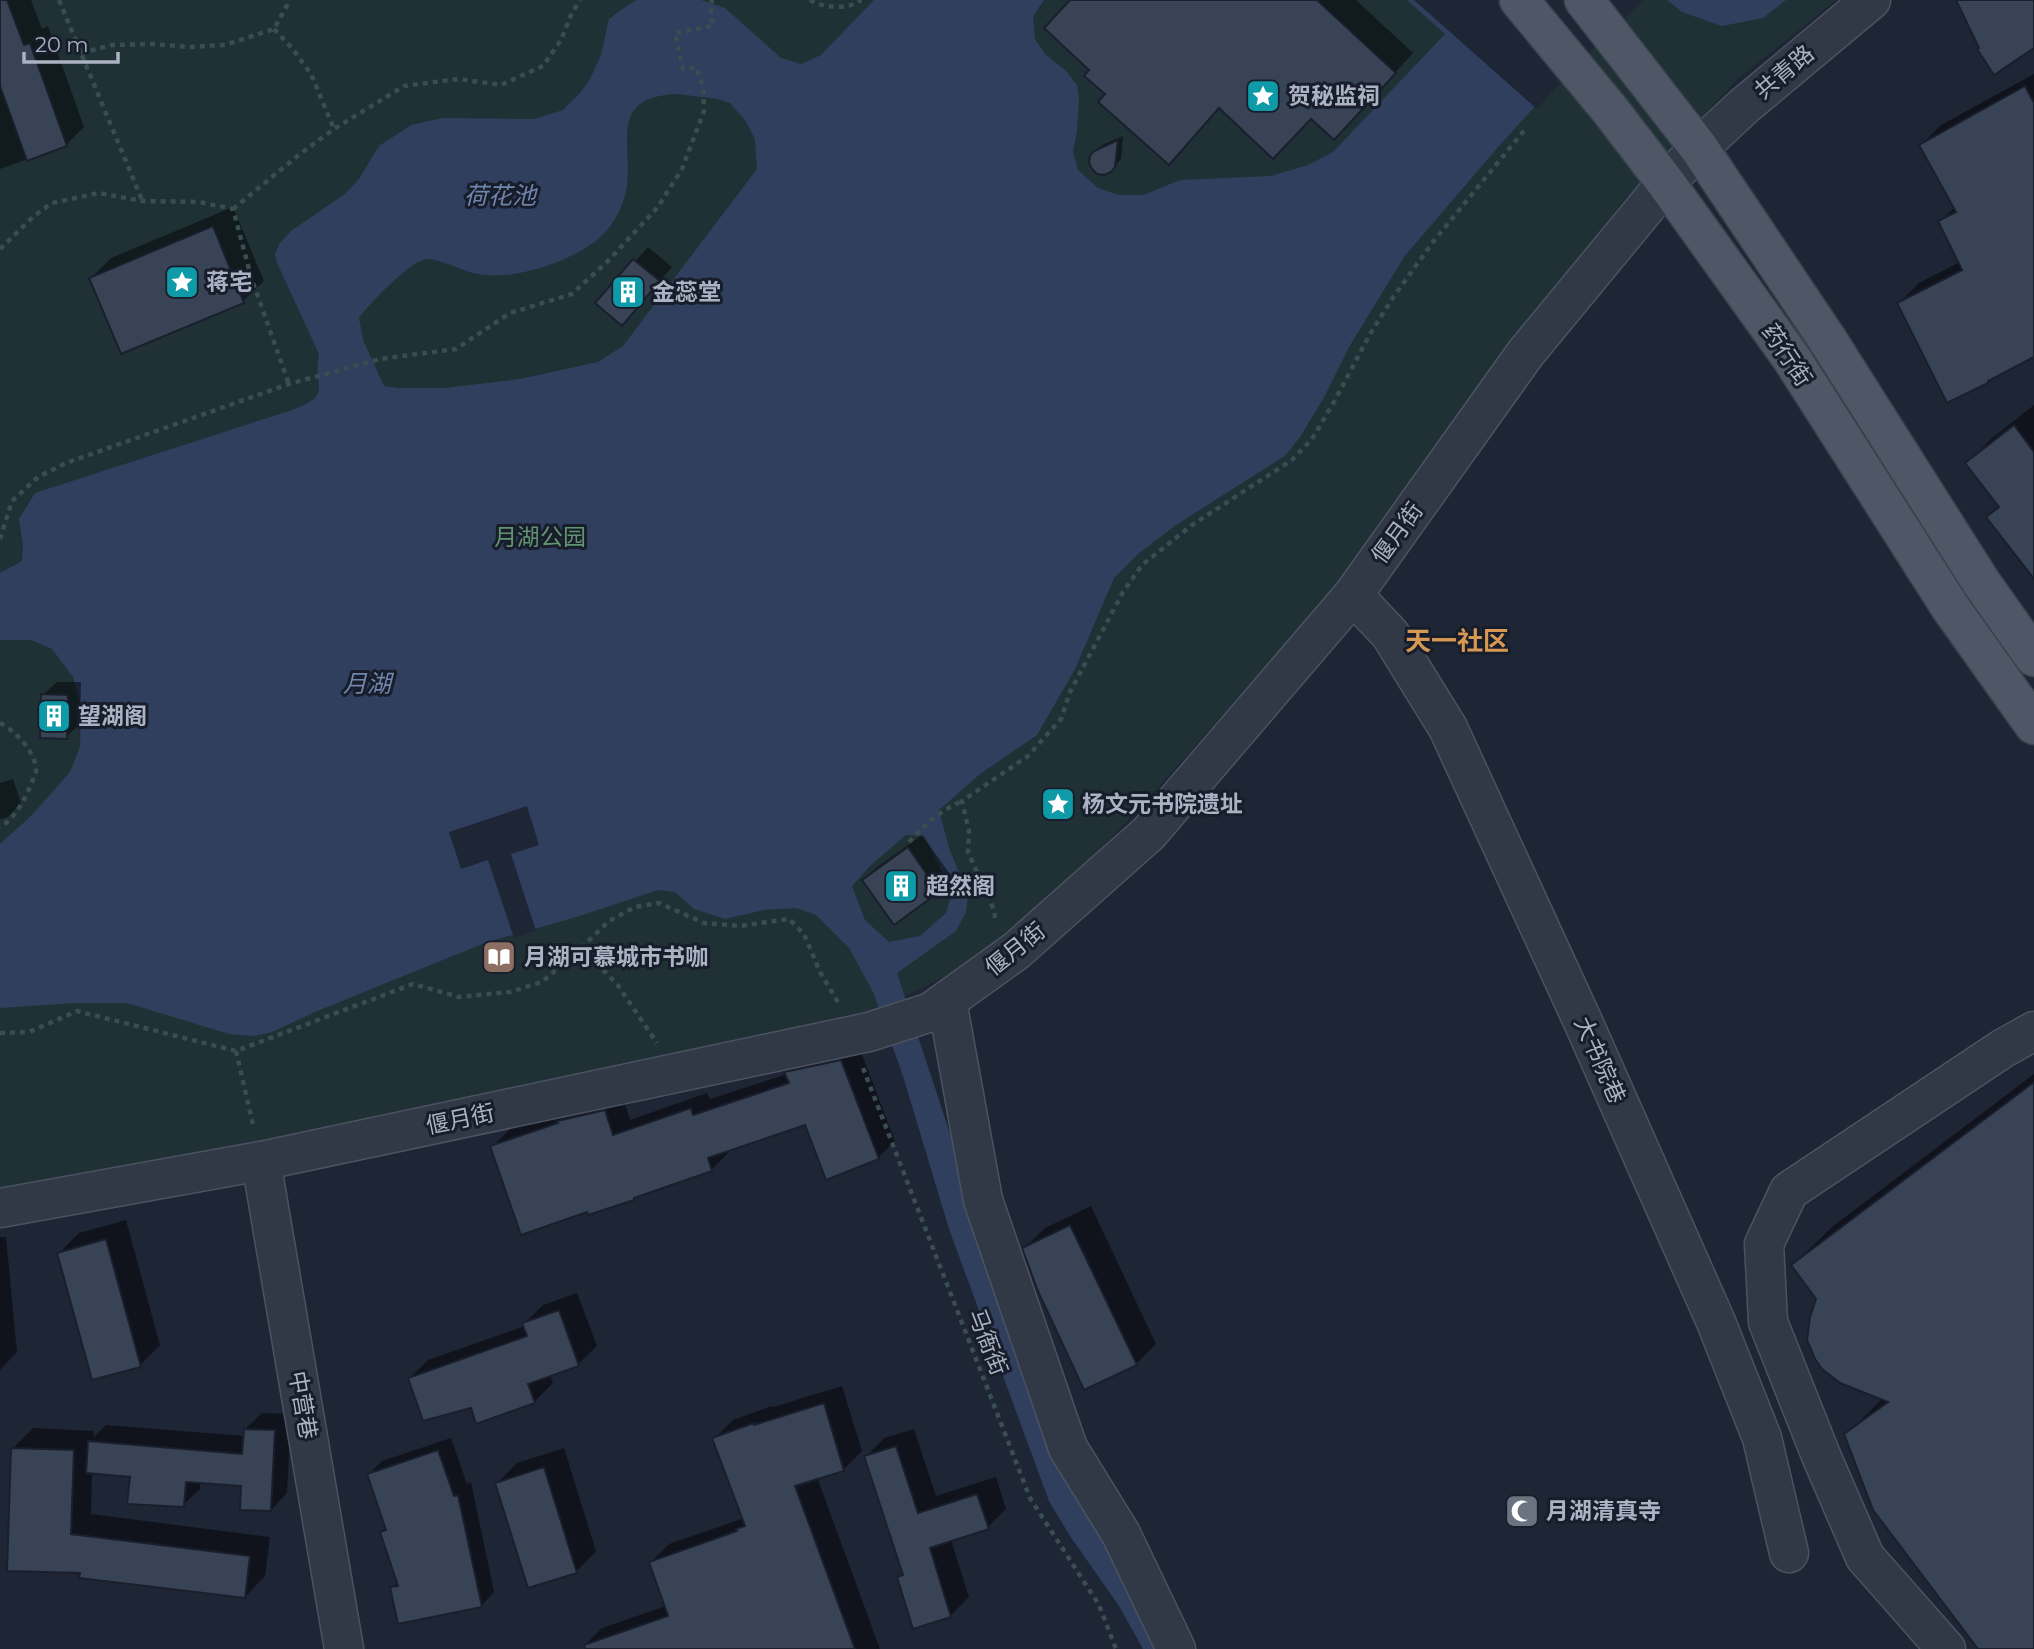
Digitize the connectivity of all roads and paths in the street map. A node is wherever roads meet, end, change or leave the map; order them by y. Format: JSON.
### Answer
{"nodes":[{"id":1,"x":59,"y":0,"type":"edge"},
{"id":2,"x":290,"y":0,"type":"edge"},
{"id":3,"x":580,"y":0,"type":"edge"},
{"id":4,"x":712,"y":0,"type":"edge"},
{"id":5,"x":810,"y":0,"type":"edge"},
{"id":6,"x":861,"y":0,"type":"edge"},
{"id":7,"x":1520,"y":0,"type":"edge"},
{"id":8,"x":1584,"y":0,"type":"edge"},
{"id":9,"x":1871,"y":0,"type":"edge"},
{"id":10,"x":274,"y":29,"type":"junction"},
{"id":11,"x":81,"y":53,"type":"junction"},
{"id":12,"x":1527,"y":127,"type":"dead end"},
{"id":13,"x":334,"y":129,"type":"junction"},
{"id":14,"x":1699,"y":148,"type":"junction"},
{"id":15,"x":1666,"y":183,"type":"junction"},
{"id":16,"x":142,"y":201,"type":"junction"},
{"id":17,"x":233,"y":209,"type":"junction"},
{"id":18,"x":0,"y":249,"type":"edge"},
{"id":19,"x":289,"y":384,"type":"junction"},
{"id":20,"x":0,"y":539,"type":"edge"},
{"id":21,"x":1353,"y":595,"type":"junction"},
{"id":22,"x":2034,"y":657,"type":"edge"},
{"id":23,"x":0,"y":724,"type":"edge"},
{"id":24,"x":2034,"y":725,"type":"edge"},
{"id":25,"x":962,"y":801,"type":"junction"},
{"id":26,"x":0,"y":827,"type":"edge"},
{"id":27,"x":909,"y":842,"type":"dead end"},
{"id":28,"x":995,"y":918,"type":"dead end"},
{"id":29,"x":581,"y":948,"type":"junction"},
{"id":30,"x":939,"y":1006,"type":"junction"},
{"id":31,"x":2034,"y":1031,"type":"edge"},
{"id":32,"x":0,"y":1033,"type":"edge"},
{"id":33,"x":860,"y":1034,"type":"junction"},
{"id":34,"x":236,"y":1051,"type":"junction"},
{"id":35,"x":675,"y":1074,"type":"junction"},
{"id":36,"x":259,"y":1151,"type":"junction"},
{"id":37,"x":0,"y":1209,"type":"edge"},
{"id":38,"x":1789,"y":1553,"type":"dead end"},
{"id":39,"x":344,"y":1649,"type":"edge"},
{"id":40,"x":1116,"y":1649,"type":"edge"},
{"id":41,"x":1176,"y":1649,"type":"edge"},
{"id":42,"x":1946,"y":1649,"type":"edge"}],
"edges":[{"from":1,"to":11,"type":"path"},
{"from":2,"to":10,"type":"path"},
{"from":3,"to":13,"type":"path"},
{"from":4,"to":19,"type":"path"},
{"from":5,"to":6,"type":"path"},
{"from":7,"to":15,"type":"main road","name":"药行街"},
{"from":8,"to":14,"type":"main road","name":"药行街"},
{"from":9,"to":14,"type":"street","name":"共青路"},
{"from":10,"to":11,"type":"path"},
{"from":10,"to":13,"type":"path"},
{"from":11,"to":16,"type":"path"},
{"from":12,"to":25,"type":"path"},
{"from":13,"to":17,"type":"path"},
{"from":14,"to":15,"type":"street","name":"偃月街"},
{"from":14,"to":22,"type":"main road","name":"药行街"},
{"from":15,"to":21,"type":"street","name":"偃月街"},
{"from":15,"to":24,"type":"main road","name":"药行街"},
{"from":16,"to":17,"type":"path"},
{"from":16,"to":18,"type":"path"},
{"from":17,"to":19,"type":"path"},
{"from":19,"to":20,"type":"path"},
{"from":21,"to":30,"type":"street","name":"偃月街"},
{"from":21,"to":38,"type":"street","name":"大书院巷"},
{"from":23,"to":26,"type":"path"},
{"from":25,"to":27,"type":"path"},
{"from":25,"to":28,"type":"path"},
{"from":29,"to":33,"type":"path","name":"马衙街"},
{"from":29,"to":34,"type":"path","name":"马衙街"},
{"from":29,"to":35,"type":"path"},
{"from":30,"to":33,"type":"street","name":"偃月街"},
{"from":30,"to":41,"type":"street"},
{"from":31,"to":42,"type":"street"},
{"from":32,"to":34,"type":"path"},
{"from":33,"to":35,"type":"street","name":"偃月街"},
{"from":33,"to":40,"type":"path","name":"马衙街"},
{"from":34,"to":36,"type":"path"},
{"from":35,"to":36,"type":"street","name":"偃月街"},
{"from":36,"to":37,"type":"street","name":"偃月街"},
{"from":36,"to":39,"type":"street","name":"中营巷"}]}
